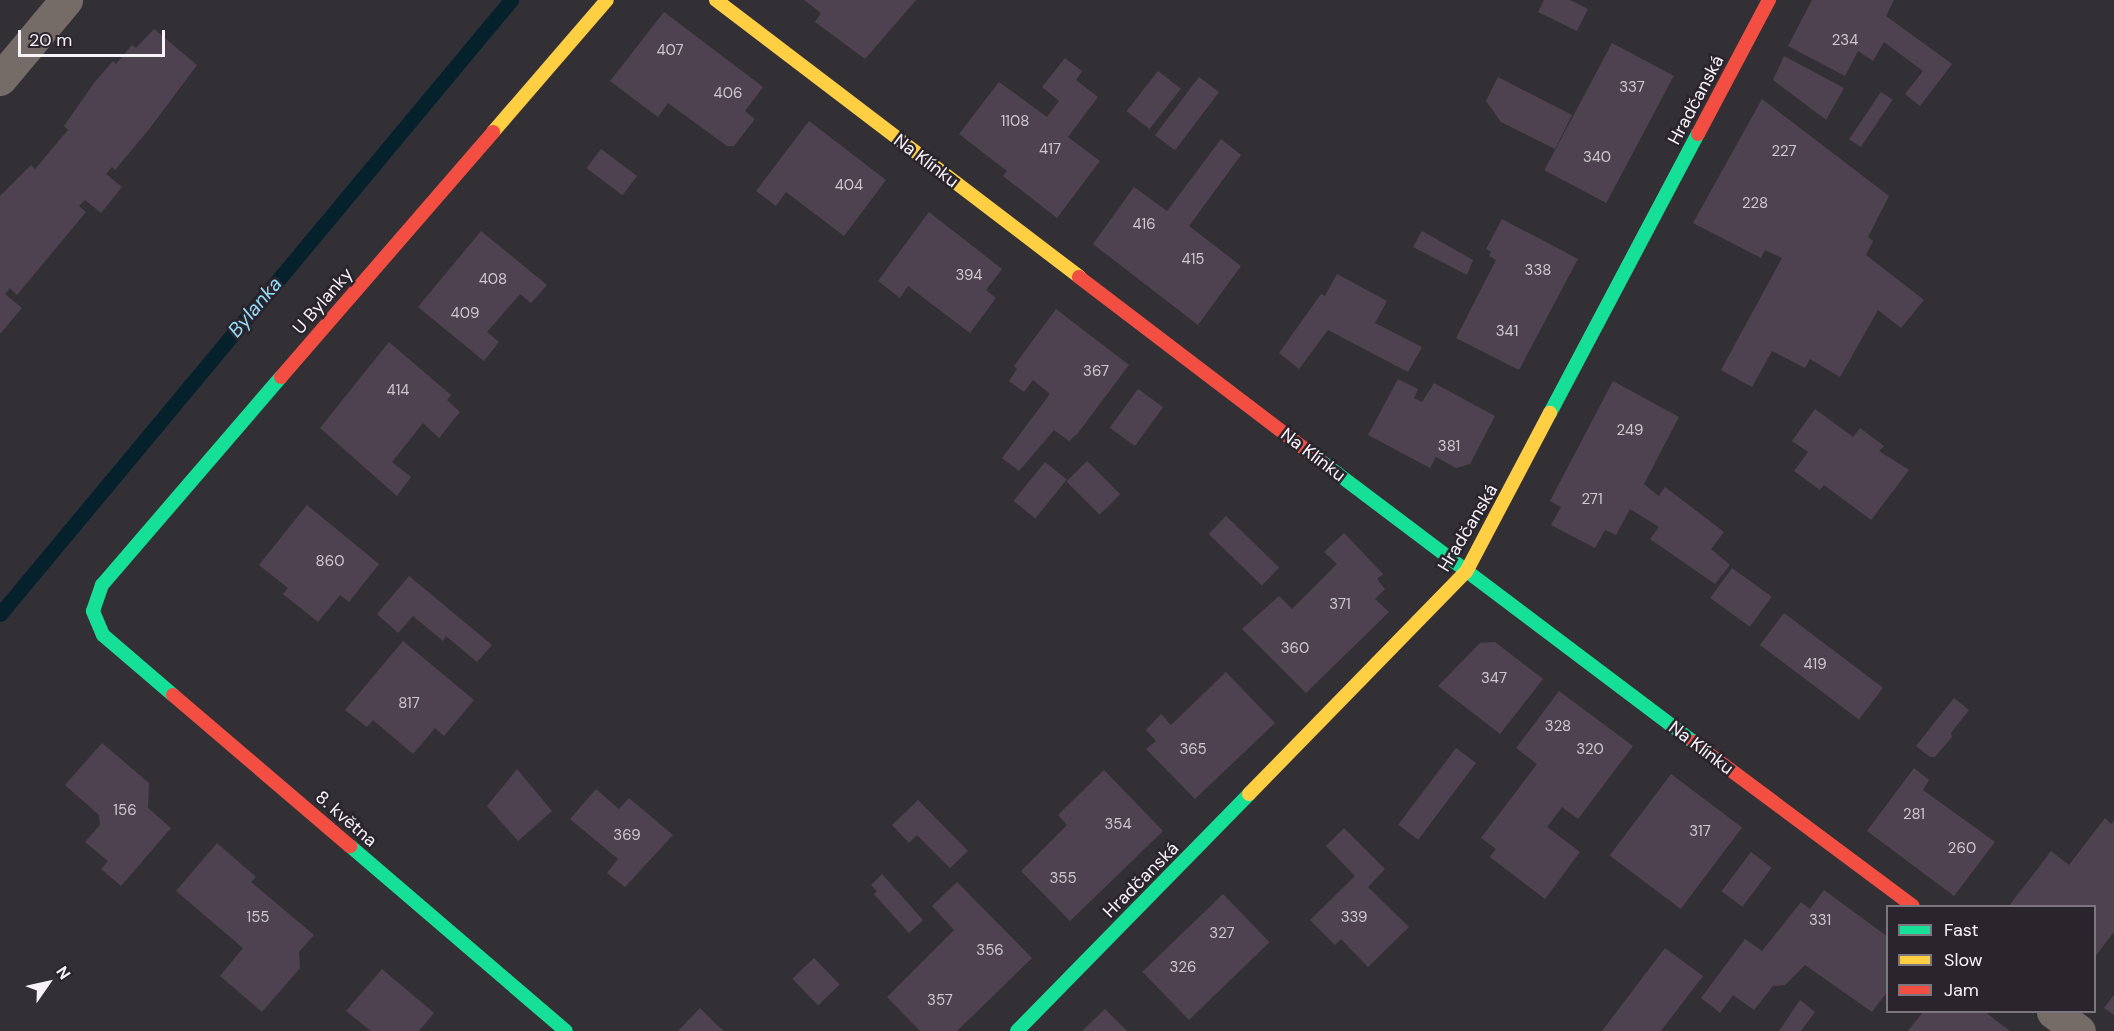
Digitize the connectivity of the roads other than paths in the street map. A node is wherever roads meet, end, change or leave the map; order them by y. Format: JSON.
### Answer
{"nodes":[{"id":1,"x":66,"y":0,"type":"edge"},
{"id":2,"x":607,"y":0,"type":"edge"},
{"id":3,"x":716,"y":0,"type":"edge"},
{"id":4,"x":1769,"y":0,"type":"edge"},
{"id":5,"x":0,"y":79,"type":"edge"},
{"id":6,"x":1466,"y":572,"type":"junction"},
{"id":7,"x":103,"y":635,"type":"joint"},
{"id":8,"x":1912,"y":905,"type":"edge"},
{"id":9,"x":2056,"y":1013,"type":"edge"},
{"id":10,"x":566,"y":1031,"type":"edge"},
{"id":11,"x":1017,"y":1031,"type":"edge"},
{"id":12,"x":2079,"y":1031,"type":"edge"}],
"edges":[{"from":1,"to":5,"type":"street"},
{"from":2,"to":7,"type":"street","name":"U Bylanky"},
{"from":3,"to":6,"type":"street","name":"Na Klínku"},
{"from":4,"to":6,"type":"street","name":"Hradčanská"},
{"from":6,"to":8,"type":"street","name":"Na Klínku"},
{"from":6,"to":11,"type":"street","name":"Hradčanská"},
{"from":7,"to":10,"type":"street","name":"8. května"},
{"from":9,"to":12,"type":"street"}]}
